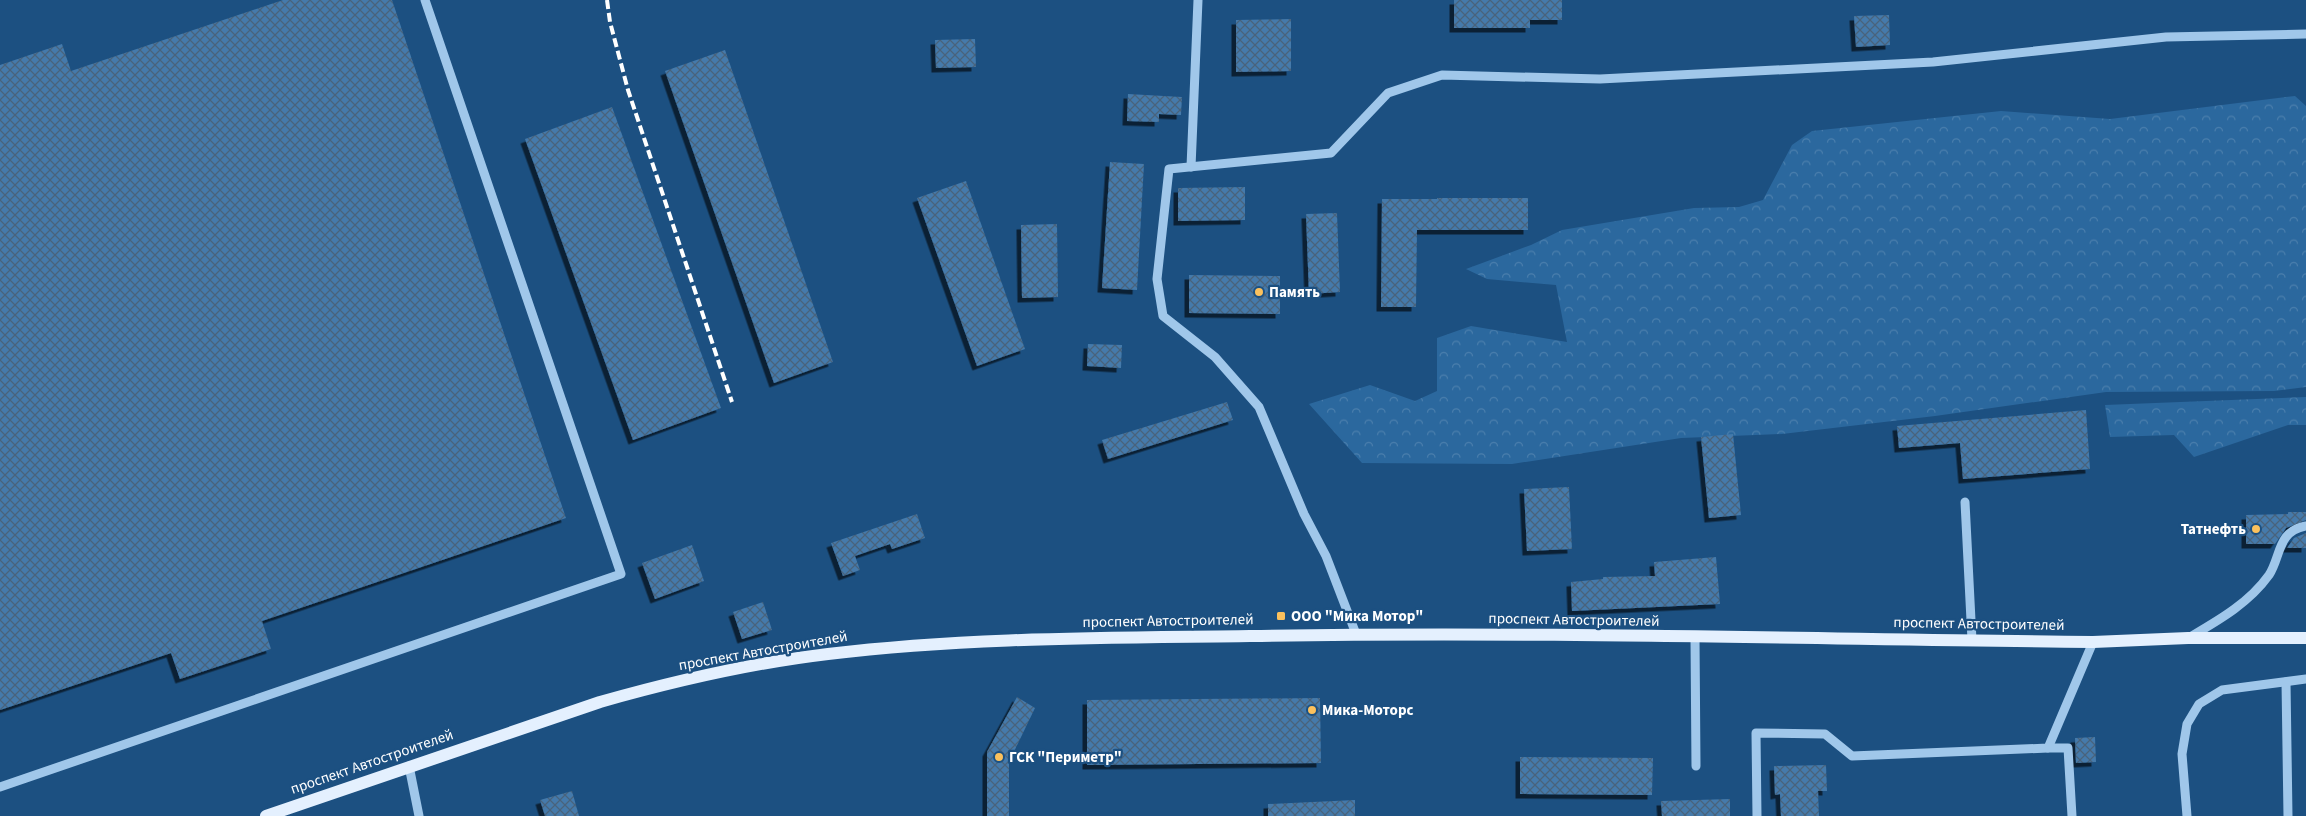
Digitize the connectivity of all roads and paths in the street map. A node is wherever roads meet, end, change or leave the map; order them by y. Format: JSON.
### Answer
{"nodes":[{"id":1,"x":425,"y":0,"type":"edge"},
{"id":2,"x":1198,"y":0,"type":"edge"},
{"id":3,"x":2306,"y":34,"type":"edge"},
{"id":4,"x":1191,"y":167,"type":"junction"},
{"id":5,"x":1964,"y":502,"type":"dead end"},
{"id":6,"x":2306,"y":526,"type":"edge"},
{"id":7,"x":1356,"y":634,"type":"junction"},
{"id":8,"x":1695,"y":638,"type":"junction"},
{"id":9,"x":2188,"y":638,"type":"junction"},
{"id":10,"x":2306,"y":638,"type":"edge"},
{"id":11,"x":1972,"y":640,"type":"junction"},
{"id":12,"x":2093,"y":642,"type":"junction"},
{"id":13,"x":2306,"y":680,"type":"edge"},
{"id":14,"x":2286,"y":682,"type":"junction"},
{"id":15,"x":2048,"y":748,"type":"junction"},
{"id":16,"x":409,"y":766,"type":"junction"},
{"id":17,"x":1696,"y":766,"type":"dead end"},
{"id":18,"x":0,"y":787,"type":"edge"},
{"id":19,"x":266,"y":816,"type":"edge"},
{"id":20,"x":419,"y":816,"type":"edge"},
{"id":21,"x":1758,"y":816,"type":"edge"},
{"id":22,"x":2072,"y":816,"type":"edge"},
{"id":23,"x":2187,"y":816,"type":"edge"},
{"id":24,"x":2288,"y":816,"type":"edge"}],
"edges":[{"from":1,"to":18,"type":"lane"},
{"from":2,"to":4,"type":"lane"},
{"from":3,"to":4,"type":"lane"},
{"from":4,"to":7,"type":"lane"},
{"from":5,"to":11,"type":"lane"},
{"from":6,"to":9,"type":"lane"},
{"from":7,"to":8,"type":"main road","name":"проспект Автостроителей"},
{"from":7,"to":16,"type":"main road","name":"проспект Автостроителей"},
{"from":8,"to":11,"type":"main road","name":"проспект Автостроителей"},
{"from":8,"to":17,"type":"lane"},
{"from":9,"to":10,"type":"main road","name":"проспект Автостроителей"},
{"from":9,"to":12,"type":"main road","name":"проспект Автостроителей"},
{"from":11,"to":12,"type":"main road","name":"проспект Автостроителей"},
{"from":12,"to":15,"type":"lane"},
{"from":13,"to":14,"type":"lane"},
{"from":14,"to":23,"type":"lane"},
{"from":14,"to":24,"type":"lane"},
{"from":15,"to":21,"type":"lane"},
{"from":15,"to":22,"type":"lane"},
{"from":16,"to":19,"type":"main road","name":"проспект Автостроителей"},
{"from":16,"to":20,"type":"lane"}]}
